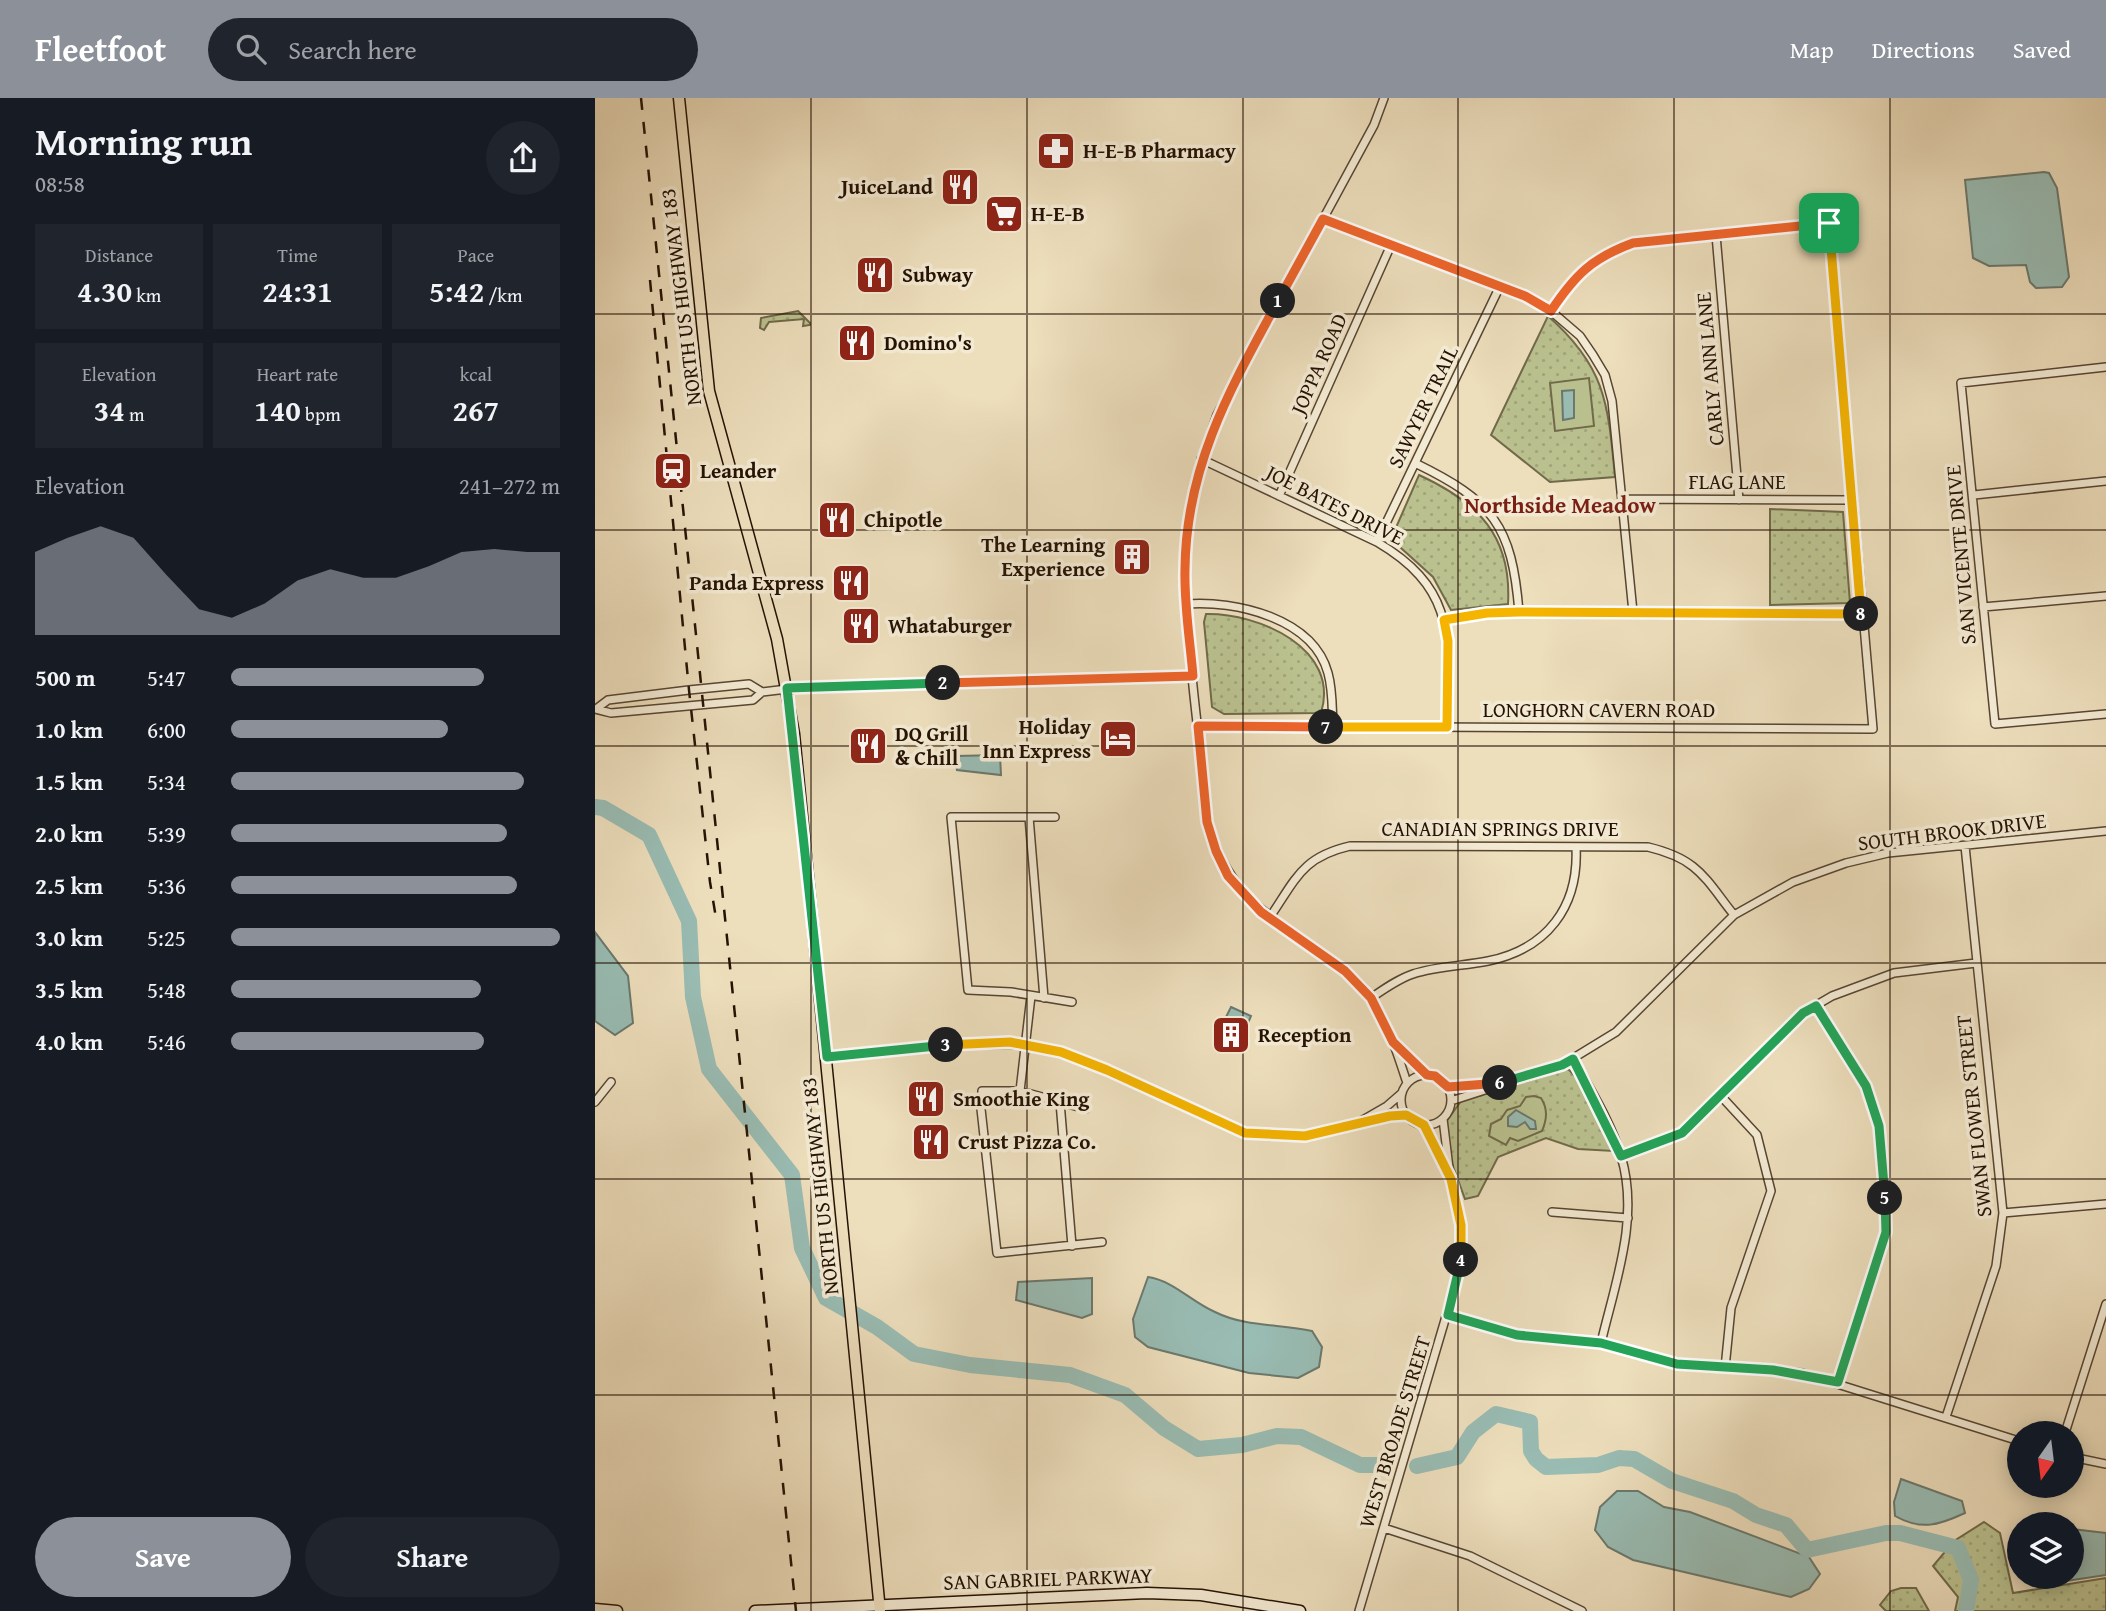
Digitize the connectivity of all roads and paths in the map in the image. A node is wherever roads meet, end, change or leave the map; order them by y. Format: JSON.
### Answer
{"nodes":[{"id":1,"x":679,"y":98,"type":"edge"},
{"id":2,"x":1384,"y":98,"type":"edge"},
{"id":3,"x":1323,"y":219,"type":"junction"},
{"id":4,"x":1716,"y":235,"type":"junction"},
{"id":5,"x":1391,"y":245,"type":"junction"},
{"id":6,"x":1500,"y":286,"type":"junction"},
{"id":7,"x":1551,"y":311,"type":"junction"},
{"id":8,"x":2106,"y":367,"type":"edge"},
{"id":9,"x":1201,"y":459,"type":"junction"},
{"id":10,"x":1415,"y":463,"type":"junction"},
{"id":11,"x":2106,"y":481,"type":"edge"},
{"id":12,"x":1974,"y":495,"type":"junction"},
{"id":13,"x":1279,"y":496,"type":"junction"},
{"id":14,"x":1622,"y":499,"type":"junction"},
{"id":15,"x":1739,"y":500,"type":"junction"},
{"id":16,"x":1852,"y":500,"type":"junction"},
{"id":17,"x":1377,"y":542,"type":"junction"},
{"id":18,"x":2106,"y":596,"type":"edge"},
{"id":19,"x":1186,"y":604,"type":"junction"},
{"id":20,"x":1983,"y":607,"type":"junction"},
{"id":21,"x":1519,"y":612,"type":"junction"},
{"id":22,"x":1633,"y":612,"type":"junction"},
{"id":23,"x":1862,"y":614,"type":"junction"},
{"id":24,"x":1444,"y":620,"type":"junction"},
{"id":25,"x":1193,"y":676,"type":"junction"},
{"id":26,"x":787,"y":688,"type":"junction"},
{"id":27,"x":762,"y":692,"type":"junction"},
{"id":28,"x":596,"y":709,"type":"edge"},
{"id":29,"x":2106,"y":714,"type":"edge"},
{"id":30,"x":1198,"y":726,"type":"junction"},
{"id":31,"x":1333,"y":727,"type":"junction"},
{"id":32,"x":1447,"y":727,"type":"junction"},
{"id":33,"x":1029,"y":817,"type":"junction"},
{"id":34,"x":1055,"y":817,"type":"dead end"},
{"id":35,"x":2106,"y":831,"type":"edge"},
{"id":36,"x":1965,"y":845,"type":"junction"},
{"id":37,"x":1576,"y":846,"type":"junction"},
{"id":38,"x":1734,"y":915,"type":"junction"},
{"id":39,"x":1270,"y":917,"type":"junction"},
{"id":40,"x":1976,"y":963,"type":"junction"},
{"id":41,"x":1031,"y":996,"type":"junction"},
{"id":42,"x":1044,"y":998,"type":"junction"},
{"id":43,"x":1371,"y":998,"type":"junction"},
{"id":44,"x":1072,"y":1002,"type":"dead end"},
{"id":45,"x":1816,"y":1006,"type":"junction"},
{"id":46,"x":1393,"y":1042,"type":"junction"},
{"id":47,"x":1025,"y":1044,"type":"junction"},
{"id":48,"x":827,"y":1057,"type":"junction"},
{"id":49,"x":1573,"y":1059,"type":"junction"},
{"id":50,"x":1427,"y":1075,"type":"junction"},
{"id":51,"x":611,"y":1082,"type":"dead end"},
{"id":52,"x":1408,"y":1083,"type":"junction"},
{"id":53,"x":1496,"y":1084,"type":"junction"},
{"id":54,"x":1448,"y":1087,"type":"junction"},
{"id":55,"x":1020,"y":1091,"type":"junction"},
{"id":56,"x":1402,"y":1093,"type":"junction"},
{"id":57,"x":1720,"y":1095,"type":"junction"},
{"id":58,"x":1451,"y":1101,"type":"junction"},
{"id":59,"x":595,"y":1102,"type":"edge"},
{"id":60,"x":1060,"y":1102,"type":"junction"},
{"id":61,"x":1086,"y":1109,"type":"dead end"},
{"id":62,"x":1406,"y":1115,"type":"junction"},
{"id":63,"x":1443,"y":1119,"type":"junction"},
{"id":64,"x":1424,"y":1125,"type":"junction"},
{"id":65,"x":1352,"y":1126,"type":"junction"},
{"id":66,"x":1621,"y":1156,"type":"junction"},
{"id":67,"x":1451,"y":1179,"type":"junction"},
{"id":68,"x":2106,"y":1204,"type":"edge"},
{"id":69,"x":1552,"y":1212,"type":"dead end"},
{"id":70,"x":2003,"y":1213,"type":"junction"},
{"id":71,"x":1628,"y":1218,"type":"junction"},
{"id":72,"x":1102,"y":1242,"type":"dead end"},
{"id":73,"x":1072,"y":1246,"type":"junction"},
{"id":74,"x":2106,"y":1304,"type":"edge"},
{"id":75,"x":1448,"y":1315,"type":"junction"},
{"id":76,"x":1601,"y":1343,"type":"junction"},
{"id":77,"x":1725,"y":1368,"type":"junction"},
{"id":78,"x":1838,"y":1382,"type":"junction"},
{"id":79,"x":1946,"y":1417,"type":"junction"},
{"id":80,"x":2069,"y":1421,"type":"edge"},
{"id":81,"x":2007,"y":1437,"type":"edge"},
{"id":82,"x":2084,"y":1459,"type":"edge"},
{"id":83,"x":2106,"y":1464,"type":"edge"},
{"id":84,"x":1384,"y":1528,"type":"junction"},
{"id":85,"x":880,"y":1608,"type":"edge"},
{"id":86,"x":595,"y":1609,"type":"edge"},
{"id":87,"x":617,"y":1611,"type":"edge"},
{"id":88,"x":755,"y":1611,"type":"edge"},
{"id":89,"x":1300,"y":1611,"type":"edge"},
{"id":90,"x":1359,"y":1611,"type":"edge"},
{"id":91,"x":1582,"y":1611,"type":"edge"}],
"edges":[{"from":1,"to":26,"type":"main road","name":"NORTH US HIGHWAY 183"},
{"from":2,"to":3,"type":"street"},
{"from":3,"to":5,"type":"street"},
{"from":3,"to":9,"type":"street"},
{"from":4,"to":7,"type":"street"},
{"from":4,"to":15,"type":"street","name":"CARLY ANN LANE"},
{"from":4,"to":16,"type":"street"},
{"from":5,"to":6,"type":"street"},
{"from":5,"to":13,"type":"street","name":"JOPPA ROAD"},
{"from":6,"to":7,"type":"street"},
{"from":6,"to":10,"type":"street","name":"SAWYER TRAIL"},
{"from":7,"to":14,"type":"street"},
{"from":8,"to":12,"type":"street","name":"SAN VICENTE DRIVE"},
{"from":9,"to":13,"type":"street","name":"JOE BATES DRIVE"},
{"from":9,"to":19,"type":"street"},
{"from":10,"to":17,"type":"street","name":"SAWYER TRAIL"},
{"from":10,"to":21,"type":"street"},
{"from":11,"to":12,"type":"street"},
{"from":12,"to":20,"type":"street","name":"SAN VICENTE DRIVE"},
{"from":13,"to":17,"type":"street","name":"JOE BATES DRIVE"},
{"from":14,"to":15,"type":"street","name":"FLAG LANE"},
{"from":14,"to":22,"type":"street"},
{"from":15,"to":16,"type":"street","name":"FLAG LANE"},
{"from":16,"to":23,"type":"street"},
{"from":17,"to":24,"type":"street","name":"JOE BATES DRIVE"},
{"from":18,"to":20,"type":"street"},
{"from":19,"to":25,"type":"street"},
{"from":19,"to":31,"type":"street"},
{"from":20,"to":29,"type":"street","name":"SAN VICENTE DRIVE"},
{"from":21,"to":22,"type":"street"},
{"from":21,"to":24,"type":"street"},
{"from":22,"to":23,"type":"street"},
{"from":23,"to":32,"type":"street","name":"LONGHORN CAVERN ROAD"},
{"from":24,"to":32,"type":"street","name":"JOE BATES DRIVE"},
{"from":25,"to":26,"type":"street"},
{"from":25,"to":30,"type":"street"},
{"from":26,"to":27,"type":"street"},
{"from":26,"to":48,"type":"main road","name":"NORTH US HIGHWAY 183"},
{"from":27,"to":28,"type":"street"},
{"from":27,"to":28,"type":"street"},
{"from":30,"to":31,"type":"street","name":"LONGHORN CAVERN ROAD"},
{"from":30,"to":39,"type":"street"},
{"from":31,"to":32,"type":"street","name":"LONGHORN CAVERN ROAD"},
{"from":33,"to":34,"type":"street"},
{"from":33,"to":41,"type":"street"},
{"from":33,"to":42,"type":"street"},
{"from":35,"to":36,"type":"street","name":"SOUTH BROOK DRIVE"},
{"from":36,"to":38,"type":"street","name":"SOUTH BROOK DRIVE"},
{"from":36,"to":40,"type":"street","name":"SWAN FLOWER STREET"},
{"from":37,"to":38,"type":"street","name":"CANADIAN SPRINGS DRIVE"},
{"from":37,"to":39,"type":"street","name":"CANADIAN SPRINGS DRIVE"},
{"from":37,"to":43,"type":"street"},
{"from":38,"to":49,"type":"street","name":"SOUTH BROOK DRIVE"},
{"from":39,"to":43,"type":"street"},
{"from":40,"to":45,"type":"street"},
{"from":40,"to":70,"type":"street","name":"SWAN FLOWER STREET"},
{"from":41,"to":42,"type":"street"},
{"from":41,"to":47,"type":"street"},
{"from":42,"to":44,"type":"street"},
{"from":43,"to":46,"type":"street"},
{"from":45,"to":57,"type":"street"},
{"from":45,"to":78,"type":"street"},
{"from":46,"to":50,"type":"street"},
{"from":46,"to":52,"type":"street"},
{"from":47,"to":48,"type":"street"},
{"from":47,"to":55,"type":"street"},
{"from":47,"to":65,"type":"street"},
{"from":48,"to":85,"type":"main road","name":"NORTH US HIGHWAY 183"},
{"from":49,"to":53,"type":"street","name":"SOUTH BROOK DRIVE"},
{"from":49,"to":66,"type":"street"},
{"from":50,"to":52,"type":"street"},
{"from":50,"to":54,"type":"street"},
{"from":51,"to":59,"type":"street"},
{"from":52,"to":56,"type":"street"},
{"from":53,"to":54,"type":"street","name":"SOUTH BROOK DRIVE"},
{"from":53,"to":58,"type":"street","name":"SOUTH BROOK DRIVE"},
{"from":54,"to":58,"type":"street"},
{"from":55,"to":60,"type":"street"},
{"from":55,"to":73,"type":"street"},
{"from":56,"to":62,"type":"street"},
{"from":56,"to":65,"type":"street"},
{"from":57,"to":66,"type":"street"},
{"from":57,"to":77,"type":"street"},
{"from":58,"to":63,"type":"street"},
{"from":60,"to":61,"type":"street"},
{"from":60,"to":73,"type":"street"},
{"from":62,"to":64,"type":"street"},
{"from":62,"to":65,"type":"street"},
{"from":63,"to":64,"type":"street"},
{"from":63,"to":67,"type":"street","name":"WEST BROADE STREET"},
{"from":64,"to":67,"type":"street","name":"WEST BROADE STREET"},
{"from":66,"to":71,"type":"street"},
{"from":67,"to":75,"type":"street","name":"WEST BROADE STREET"},
{"from":68,"to":70,"type":"street"},
{"from":69,"to":71,"type":"street"},
{"from":70,"to":79,"type":"street","name":"SWAN FLOWER STREET"},
{"from":71,"to":76,"type":"street"},
{"from":72,"to":73,"type":"street"},
{"from":74,"to":80,"type":"street"},
{"from":75,"to":76,"type":"street"},
{"from":75,"to":84,"type":"street","name":"WEST BROADE STREET"},
{"from":76,"to":77,"type":"street"},
{"from":77,"to":78,"type":"street"},
{"from":78,"to":79,"type":"street"},
{"from":79,"to":81,"type":"street"},
{"from":82,"to":83,"type":"street"},
{"from":84,"to":90,"type":"street","name":"WEST BROADE STREET"},
{"from":84,"to":91,"type":"street"},
{"from":85,"to":88,"type":"street","name":"SAN GABRIEL PARKWAY"},
{"from":85,"to":89,"type":"street","name":"SAN GABRIEL PARKWAY"},
{"from":86,"to":87,"type":"street"}]}
